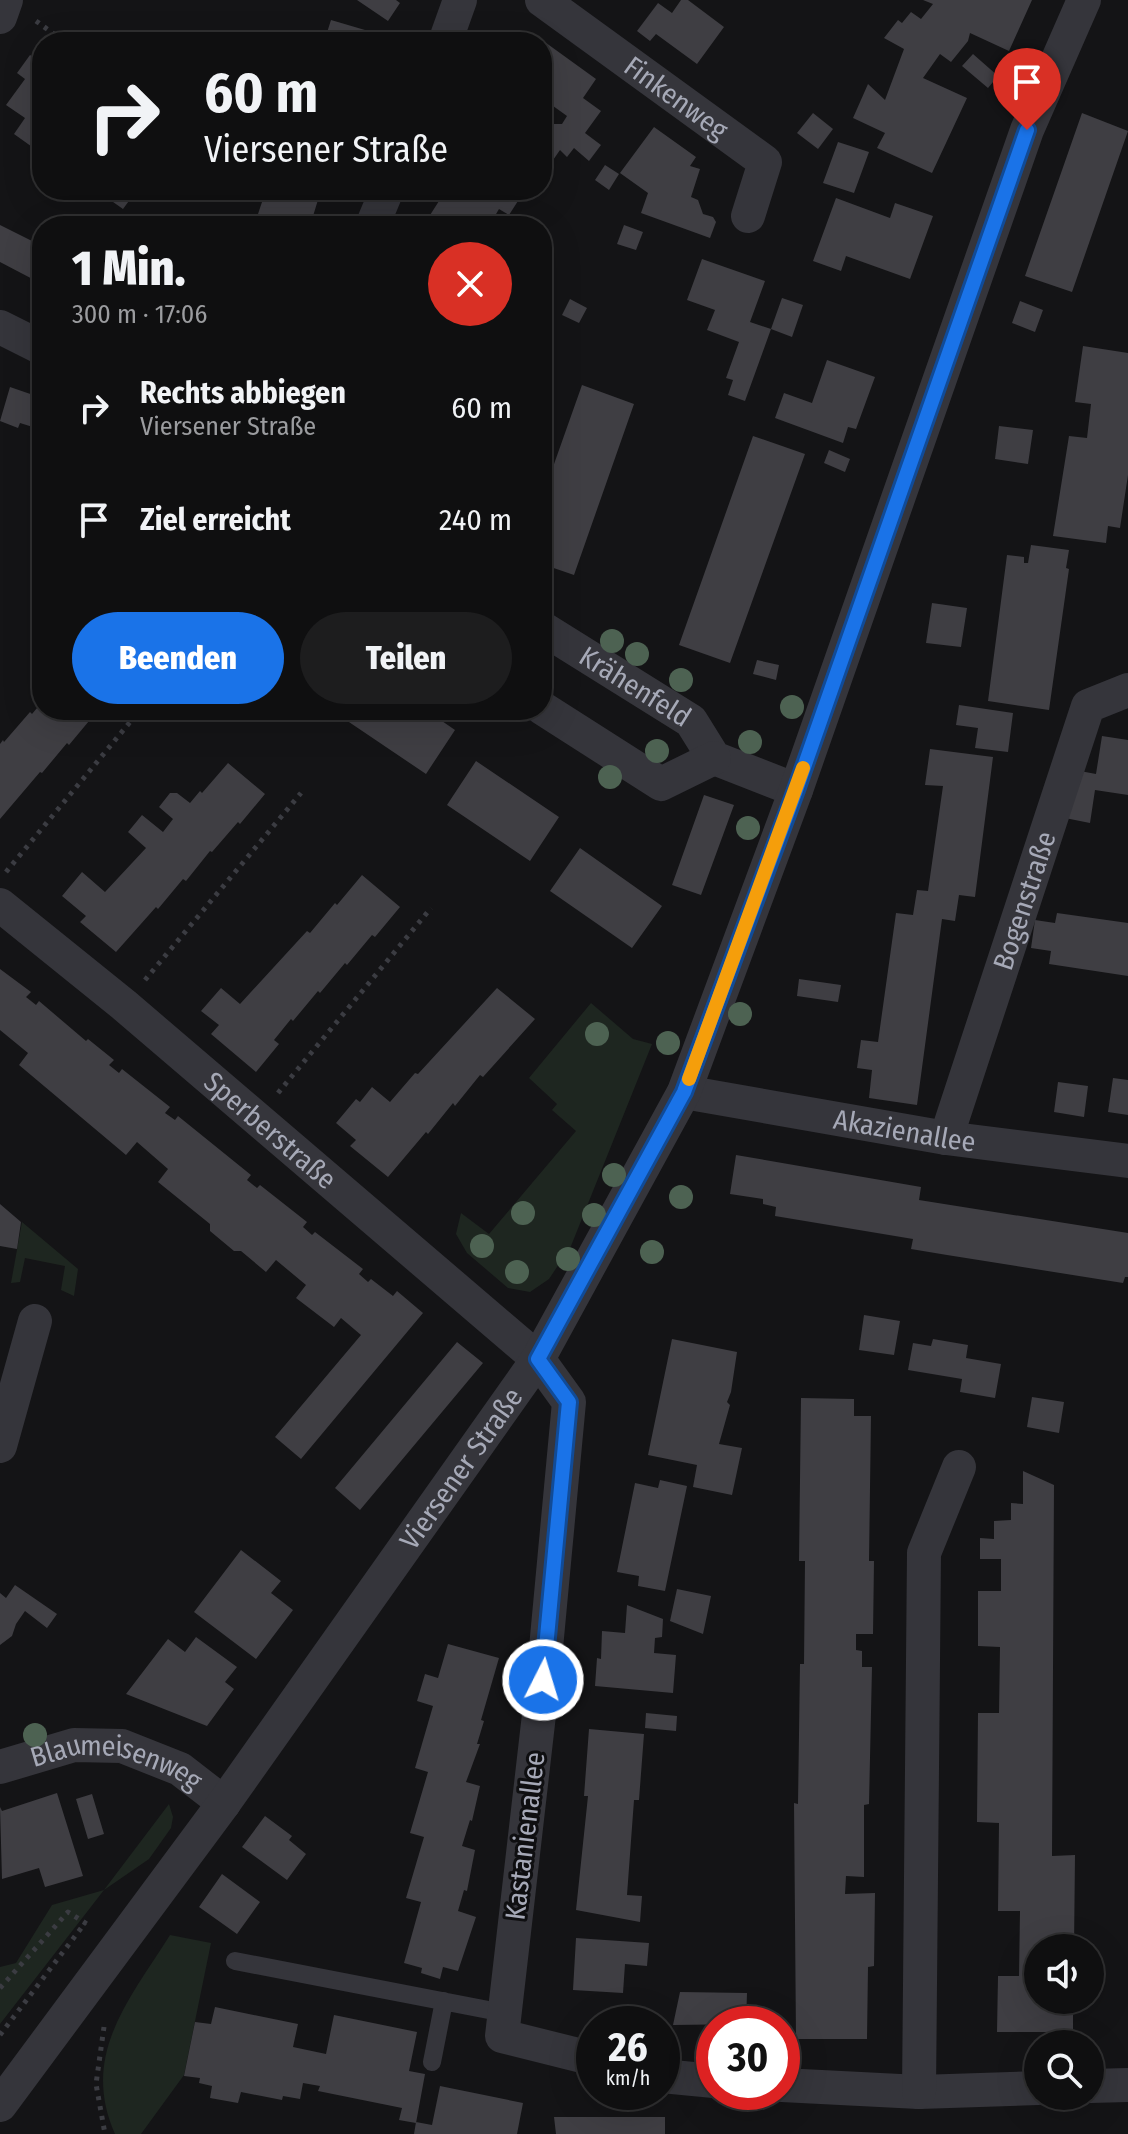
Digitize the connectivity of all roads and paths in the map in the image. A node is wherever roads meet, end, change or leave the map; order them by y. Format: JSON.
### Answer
{"nodes":[{"id":1,"x":6,"y":0,"type":"edge"},
{"id":2,"x":460,"y":0,"type":"edge"},
{"id":3,"x":542,"y":0,"type":"edge"},
{"id":4,"x":1084,"y":0,"type":"edge"},
{"id":5,"x":0,"y":17,"type":"edge"},
{"id":6,"x":449,"y":32,"type":"edge"},
{"id":7,"x":748,"y":216,"type":"dead end"},
{"id":8,"x":0,"y":327,"type":"edge"},
{"id":9,"x":32,"y":343,"type":"edge"},
{"id":10,"x":552,"y":634,"type":"edge"},
{"id":11,"x":1128,"y":690,"type":"edge"},
{"id":12,"x":552,"y":714,"type":"edge"},
{"id":13,"x":132,"y":720,"type":"edge"},
{"id":14,"x":714,"y":758,"type":"junction"},
{"id":15,"x":796,"y":790,"type":"junction"},
{"id":16,"x":301,"y":793,"type":"dead end"},
{"id":17,"x":0,"y":879,"type":"edge"},
{"id":18,"x":0,"y":905,"type":"edge"},
{"id":19,"x":431,"y":908,"type":"dead end"},
{"id":20,"x":124,"y":1005,"type":"junction"},
{"id":21,"x":684,"y":1092,"type":"junction"},
{"id":22,"x":258,"y":1119,"type":"junction"},
{"id":23,"x":946,"y":1138,"type":"junction"},
{"id":24,"x":1128,"y":1161,"type":"edge"},
{"id":25,"x":35,"y":1321,"type":"dead end"},
{"id":26,"x":538,"y":1359,"type":"junction"},
{"id":27,"x":0,"y":1446,"type":"edge"},
{"id":28,"x":959,"y":1467,"type":"dead end"},
{"id":29,"x":0,"y":1767,"type":"edge"},
{"id":30,"x":224,"y":1803,"type":"junction"},
{"id":31,"x":85,"y":1923,"type":"junction"},
{"id":32,"x":119,"y":1945,"type":"junction"},
{"id":33,"x":235,"y":1961,"type":"dead end"},
{"id":34,"x":0,"y":1988,"type":"edge"},
{"id":35,"x":444,"y":2001,"type":"junction"},
{"id":36,"x":504,"y":2013,"type":"junction"},
{"id":37,"x":106,"y":2015,"type":"dead end"},
{"id":38,"x":0,"y":2035,"type":"edge"},
{"id":39,"x":576,"y":2054,"type":"edge"},
{"id":40,"x":432,"y":2062,"type":"dead end"},
{"id":41,"x":1128,"y":2085,"type":"edge"},
{"id":42,"x":800,"y":2086,"type":"edge"},
{"id":43,"x":1104,"y":2086,"type":"edge"},
{"id":44,"x":1024,"y":2088,"type":"edge"},
{"id":45,"x":919,"y":2092,"type":"junction"},
{"id":46,"x":0,"y":2105,"type":"edge"},
{"id":47,"x":105,"y":2134,"type":"edge"}],
"edges":[{"from":1,"to":5,"type":"street"},
{"from":2,"to":6,"type":"street"},
{"from":3,"to":7,"type":"street","name":"Finkenweg"},
{"from":4,"to":15,"type":"street","name":"Viersener Straße"},
{"from":8,"to":9,"type":"street"},
{"from":10,"to":14,"type":"street","name":"Krähenfeld"},
{"from":11,"to":23,"type":"street","name":"Bogenstraße"},
{"from":12,"to":14,"type":"street","name":"Krähenfeld"},
{"from":13,"to":17,"type":"path"},
{"from":14,"to":15,"type":"street"},
{"from":15,"to":21,"type":"street","name":"Viersener Straße"},
{"from":16,"to":20,"type":"path"},
{"from":18,"to":20,"type":"street","name":"Sperberstraße"},
{"from":19,"to":22,"type":"path"},
{"from":20,"to":22,"type":"street","name":"Sperberstraße"},
{"from":21,"to":23,"type":"street","name":"Akazienallee"},
{"from":21,"to":26,"type":"street","name":"Viersener Straße"},
{"from":22,"to":26,"type":"street","name":"Sperberstraße"},
{"from":23,"to":24,"type":"street","name":"Akazienallee"},
{"from":25,"to":27,"type":"street"},
{"from":26,"to":30,"type":"street","name":"Viersener Straße"},
{"from":26,"to":36,"type":"street","name":"Kastanienallee"},
{"from":28,"to":45,"type":"street"},
{"from":29,"to":30,"type":"street","name":"Blaumeisenweg"},
{"from":30,"to":32,"type":"street","name":"Viersener Straße"},
{"from":31,"to":32,"type":"path"},
{"from":31,"to":34,"type":"path"},
{"from":31,"to":38,"type":"path"},
{"from":32,"to":46,"type":"street","name":"Viersener Straße"},
{"from":33,"to":35,"type":"lane"},
{"from":35,"to":36,"type":"lane"},
{"from":35,"to":40,"type":"lane"},
{"from":36,"to":39,"type":"street"},
{"from":37,"to":47,"type":"path"},
{"from":41,"to":43,"type":"street"},
{"from":42,"to":45,"type":"street"},
{"from":44,"to":45,"type":"street"}]}
